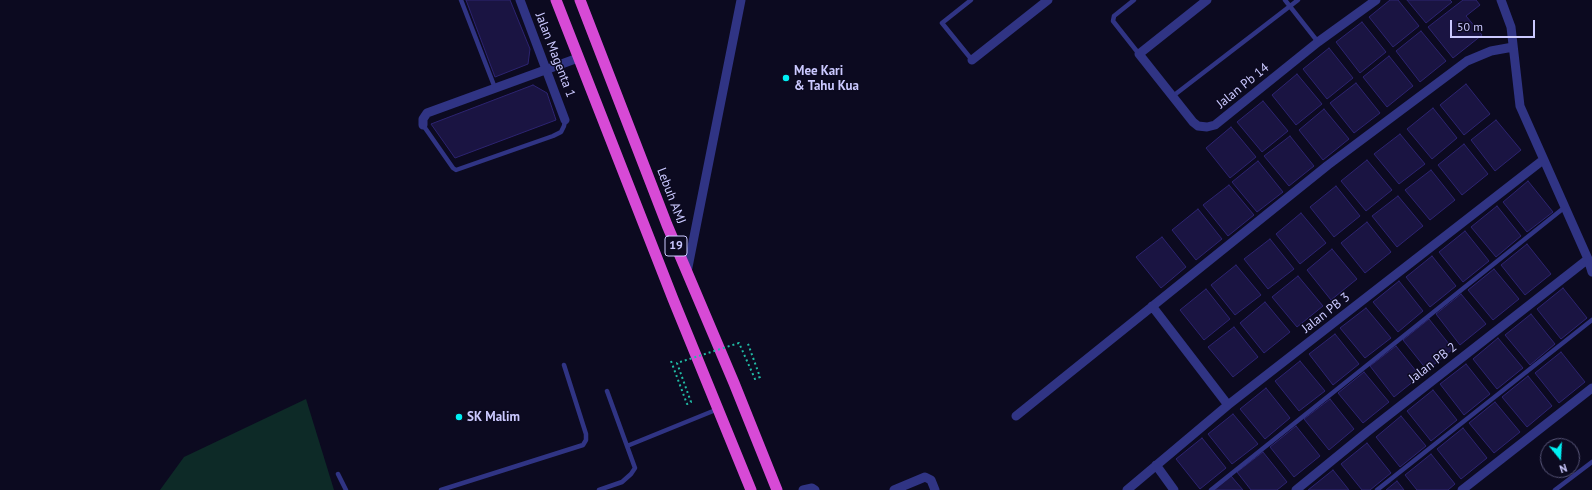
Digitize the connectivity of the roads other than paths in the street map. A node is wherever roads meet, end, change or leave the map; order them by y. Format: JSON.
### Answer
{"nodes":[{"id":1,"x":461,"y":0,"type":"edge"},
{"id":2,"x":520,"y":0,"type":"edge"},
{"id":3,"x":556,"y":0,"type":"edge"},
{"id":4,"x":580,"y":0,"type":"edge"},
{"id":5,"x":741,"y":0,"type":"edge"},
{"id":6,"x":971,"y":0,"type":"edge"},
{"id":7,"x":1048,"y":0,"type":"edge"},
{"id":8,"x":1134,"y":0,"type":"edge"},
{"id":9,"x":1207,"y":0,"type":"edge"},
{"id":10,"x":1285,"y":0,"type":"edge"},
{"id":11,"x":1298,"y":0,"type":"edge"},
{"id":12,"x":1376,"y":0,"type":"edge"},
{"id":13,"x":1501,"y":0,"type":"edge"},
{"id":14,"x":1289,"y":6,"type":"junction"},
{"id":15,"x":1318,"y":42,"type":"junction"},
{"id":16,"x":1513,"y":47,"type":"junction"},
{"id":17,"x":1139,"y":54,"type":"junction"},
{"id":18,"x":578,"y":58,"type":"junction"},
{"id":19,"x":972,"y":60,"type":"joint"},
{"id":20,"x":547,"y":69,"type":"junction"},
{"id":21,"x":495,"y":88,"type":"junction"},
{"id":22,"x":1173,"y":96,"type":"junction"},
{"id":23,"x":565,"y":120,"type":"joint"},
{"id":24,"x":423,"y":124,"type":"joint"},
{"id":25,"x":1543,"y":160,"type":"junction"},
{"id":26,"x":1565,"y":207,"type":"junction"},
{"id":27,"x":1588,"y":259,"type":"junction"},
{"id":28,"x":687,"y":272,"type":"junction"},
{"id":29,"x":1592,"y":272,"type":"edge"},
{"id":30,"x":1152,"y":306,"type":"junction"},
{"id":31,"x":1592,"y":320,"type":"edge"},
{"id":32,"x":564,"y":365,"type":"dead end"},
{"id":33,"x":1592,"y":388,"type":"edge"},
{"id":34,"x":607,"y":391,"type":"dead end"},
{"id":35,"x":1228,"y":405,"type":"junction"},
{"id":36,"x":718,"y":410,"type":"junction"},
{"id":37,"x":1016,"y":416,"type":"dead end"},
{"id":38,"x":627,"y":446,"type":"junction"},
{"id":39,"x":1592,"y":462,"type":"edge"},
{"id":40,"x":1156,"y":465,"type":"junction"},
{"id":41,"x":338,"y":474,"type":"dead end"},
{"id":42,"x":346,"y":490,"type":"edge"},
{"id":43,"x":441,"y":490,"type":"edge"},
{"id":44,"x":599,"y":490,"type":"edge"},
{"id":45,"x":751,"y":490,"type":"edge"},
{"id":46,"x":777,"y":490,"type":"edge"},
{"id":47,"x":804,"y":490,"type":"edge"},
{"id":48,"x":815,"y":490,"type":"edge"},
{"id":49,"x":894,"y":490,"type":"edge"},
{"id":50,"x":935,"y":490,"type":"edge"},
{"id":51,"x":1127,"y":490,"type":"edge"},
{"id":52,"x":1174,"y":490,"type":"edge"},
{"id":53,"x":1211,"y":490,"type":"edge"},
{"id":54,"x":1296,"y":490,"type":"edge"},
{"id":55,"x":1377,"y":490,"type":"edge"},
{"id":56,"x":1462,"y":490,"type":"edge"},
{"id":57,"x":1555,"y":490,"type":"edge"}],
"edges":[{"from":1,"to":21,"type":"lane"},
{"from":2,"to":20,"type":"street","name":"Jalan Magenta 1"},
{"from":3,"to":18,"type":"highway","number":"19"},
{"from":4,"to":28,"type":"highway","name":"Lebuh AMJ","number":"19"},
{"from":5,"to":28,"type":"street"},
{"from":6,"to":19,"type":"lane"},
{"from":7,"to":19,"type":"street"},
{"from":8,"to":17,"type":"lane"},
{"from":9,"to":17,"type":"street"},
{"from":10,"to":14,"type":"lane"},
{"from":11,"to":14,"type":"lane"},
{"from":12,"to":15,"type":"street","name":"Jalan Pb 14"},
{"from":13,"to":16,"type":"street"},
{"from":14,"to":15,"type":"lane"},
{"from":14,"to":22,"type":"lane"},
{"from":15,"to":22,"type":"street","name":"Jalan Pb 14"},
{"from":16,"to":25,"type":"street"},
{"from":16,"to":30,"type":"street"},
{"from":17,"to":22,"type":"street","name":"Jalan Pb 14"},
{"from":18,"to":20,"type":"street"},
{"from":18,"to":36,"type":"highway","number":"19"},
{"from":20,"to":21,"type":"street"},
{"from":20,"to":23,"type":"street","name":"Jalan Magenta 1"},
{"from":21,"to":24,"type":"street"},
{"from":23,"to":24,"type":"lane"},
{"from":25,"to":26,"type":"street"},
{"from":25,"to":35,"type":"street","name":"Jalan PB 3"},
{"from":26,"to":27,"type":"street"},
{"from":26,"to":53,"type":"lane"},
{"from":27,"to":29,"type":"street"},
{"from":27,"to":54,"type":"street","name":"Jalan PB 2"},
{"from":28,"to":46,"type":"highway","name":"Lebuh AMJ","number":"19"},
{"from":30,"to":35,"type":"street"},
{"from":30,"to":37,"type":"street"},
{"from":31,"to":55,"type":"lane"},
{"from":32,"to":43,"type":"lane"},
{"from":33,"to":56,"type":"street"},
{"from":34,"to":38,"type":"lane"},
{"from":35,"to":40,"type":"street","name":"Jalan PB 3"},
{"from":36,"to":38,"type":"lane"},
{"from":36,"to":45,"type":"highway","number":"19"},
{"from":38,"to":44,"type":"lane"},
{"from":39,"to":57,"type":"lane"},
{"from":40,"to":51,"type":"street","name":"Jalan PB 3"},
{"from":40,"to":52,"type":"street"},
{"from":41,"to":42,"type":"lane"},
{"from":47,"to":48,"type":"street"},
{"from":49,"to":50,"type":"street"}]}
